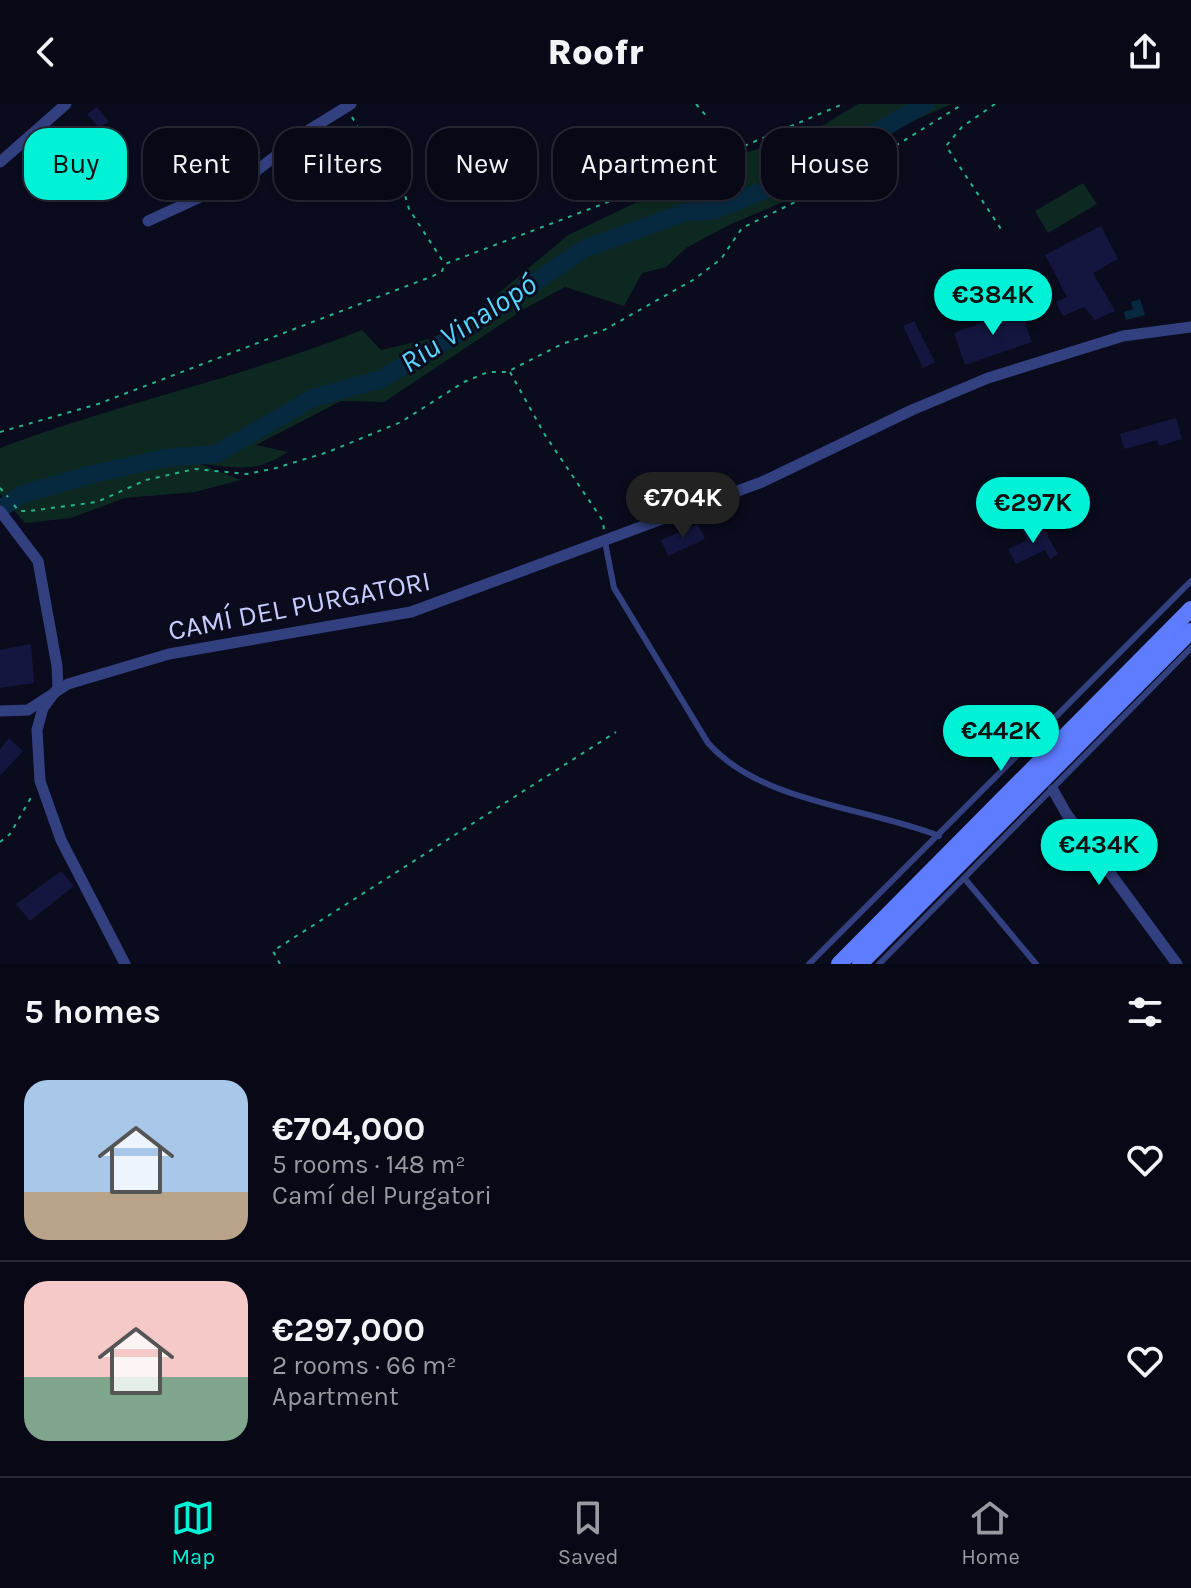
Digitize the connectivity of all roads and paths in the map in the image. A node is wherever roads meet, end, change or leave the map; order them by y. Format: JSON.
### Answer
{"nodes":[{"id":1,"x":66,"y":104,"type":"edge"},
{"id":2,"x":696,"y":104,"type":"edge"},
{"id":3,"x":843,"y":104,"type":"edge"},
{"id":4,"x":963,"y":104,"type":"edge"},
{"id":5,"x":995,"y":104,"type":"edge"},
{"id":6,"x":348,"y":105,"type":"edge"},
{"id":7,"x":708,"y":118,"type":"dead end"},
{"id":8,"x":0,"y":162,"type":"edge"},
{"id":9,"x":148,"y":221,"type":"dead end"},
{"id":10,"x":1003,"y":232,"type":"dead end"},
{"id":11,"x":445,"y":264,"type":"junction"},
{"id":12,"x":1191,"y":327,"type":"edge"},
{"id":13,"x":510,"y":371,"type":"junction"},
{"id":14,"x":0,"y":432,"type":"edge"},
{"id":15,"x":0,"y":488,"type":"edge"},
{"id":16,"x":8,"y":497,"type":"dead end"},
{"id":17,"x":14,"y":505,"type":"dead end"},
{"id":18,"x":0,"y":511,"type":"edge"},
{"id":19,"x":605,"y":542,"type":"junction"},
{"id":20,"x":1191,"y":581,"type":"edge"},
{"id":21,"x":1191,"y":609,"type":"edge"},
{"id":22,"x":1191,"y":631,"type":"edge"},
{"id":23,"x":1191,"y":648,"type":"edge"},
{"id":24,"x":58,"y":688,"type":"junction"},
{"id":25,"x":0,"y":711,"type":"edge"},
{"id":26,"x":616,"y":732,"type":"dead end"},
{"id":27,"x":42,"y":786,"type":"junction"},
{"id":28,"x":1053,"y":790,"type":"junction"},
{"id":29,"x":939,"y":836,"type":"junction"},
{"id":30,"x":0,"y":842,"type":"edge"},
{"id":31,"x":965,"y":879,"type":"junction"},
{"id":32,"x":125,"y":964,"type":"edge"},
{"id":33,"x":280,"y":964,"type":"edge"},
{"id":34,"x":809,"y":964,"type":"edge"},
{"id":35,"x":839,"y":964,"type":"edge"},
{"id":36,"x":860,"y":964,"type":"edge"},
{"id":37,"x":879,"y":964,"type":"edge"},
{"id":38,"x":1036,"y":964,"type":"edge"},
{"id":39,"x":1177,"y":964,"type":"edge"}],
"edges":[{"from":1,"to":8,"type":"street"},
{"from":2,"to":7,"type":"path"},
{"from":3,"to":11,"type":"path"},
{"from":4,"to":13,"type":"path"},
{"from":5,"to":10,"type":"path"},
{"from":6,"to":9,"type":"street"},
{"from":6,"to":11,"type":"path"},
{"from":11,"to":14,"type":"path"},
{"from":12,"to":19,"type":"street","name":"CAMÍ DEL PURGATORI"},
{"from":13,"to":17,"type":"path"},
{"from":13,"to":19,"type":"path"},
{"from":15,"to":16,"type":"path"},
{"from":18,"to":24,"type":"street"},
{"from":19,"to":24,"type":"street","name":"CAMÍ DEL PURGATORI"},
{"from":19,"to":29,"type":"lane"},
{"from":20,"to":29,"type":"lane"},
{"from":21,"to":35,"type":"main road"},
{"from":22,"to":36,"type":"main road"},
{"from":23,"to":28,"type":"lane"},
{"from":24,"to":25,"type":"street","name":"CAMÍ DEL PURGATORI"},
{"from":24,"to":27,"type":"street"},
{"from":26,"to":33,"type":"path"},
{"from":27,"to":30,"type":"path"},
{"from":27,"to":32,"type":"street"},
{"from":28,"to":31,"type":"lane"},
{"from":28,"to":39,"type":"street"},
{"from":29,"to":34,"type":"lane"},
{"from":31,"to":37,"type":"lane"},
{"from":31,"to":38,"type":"lane"}]}
